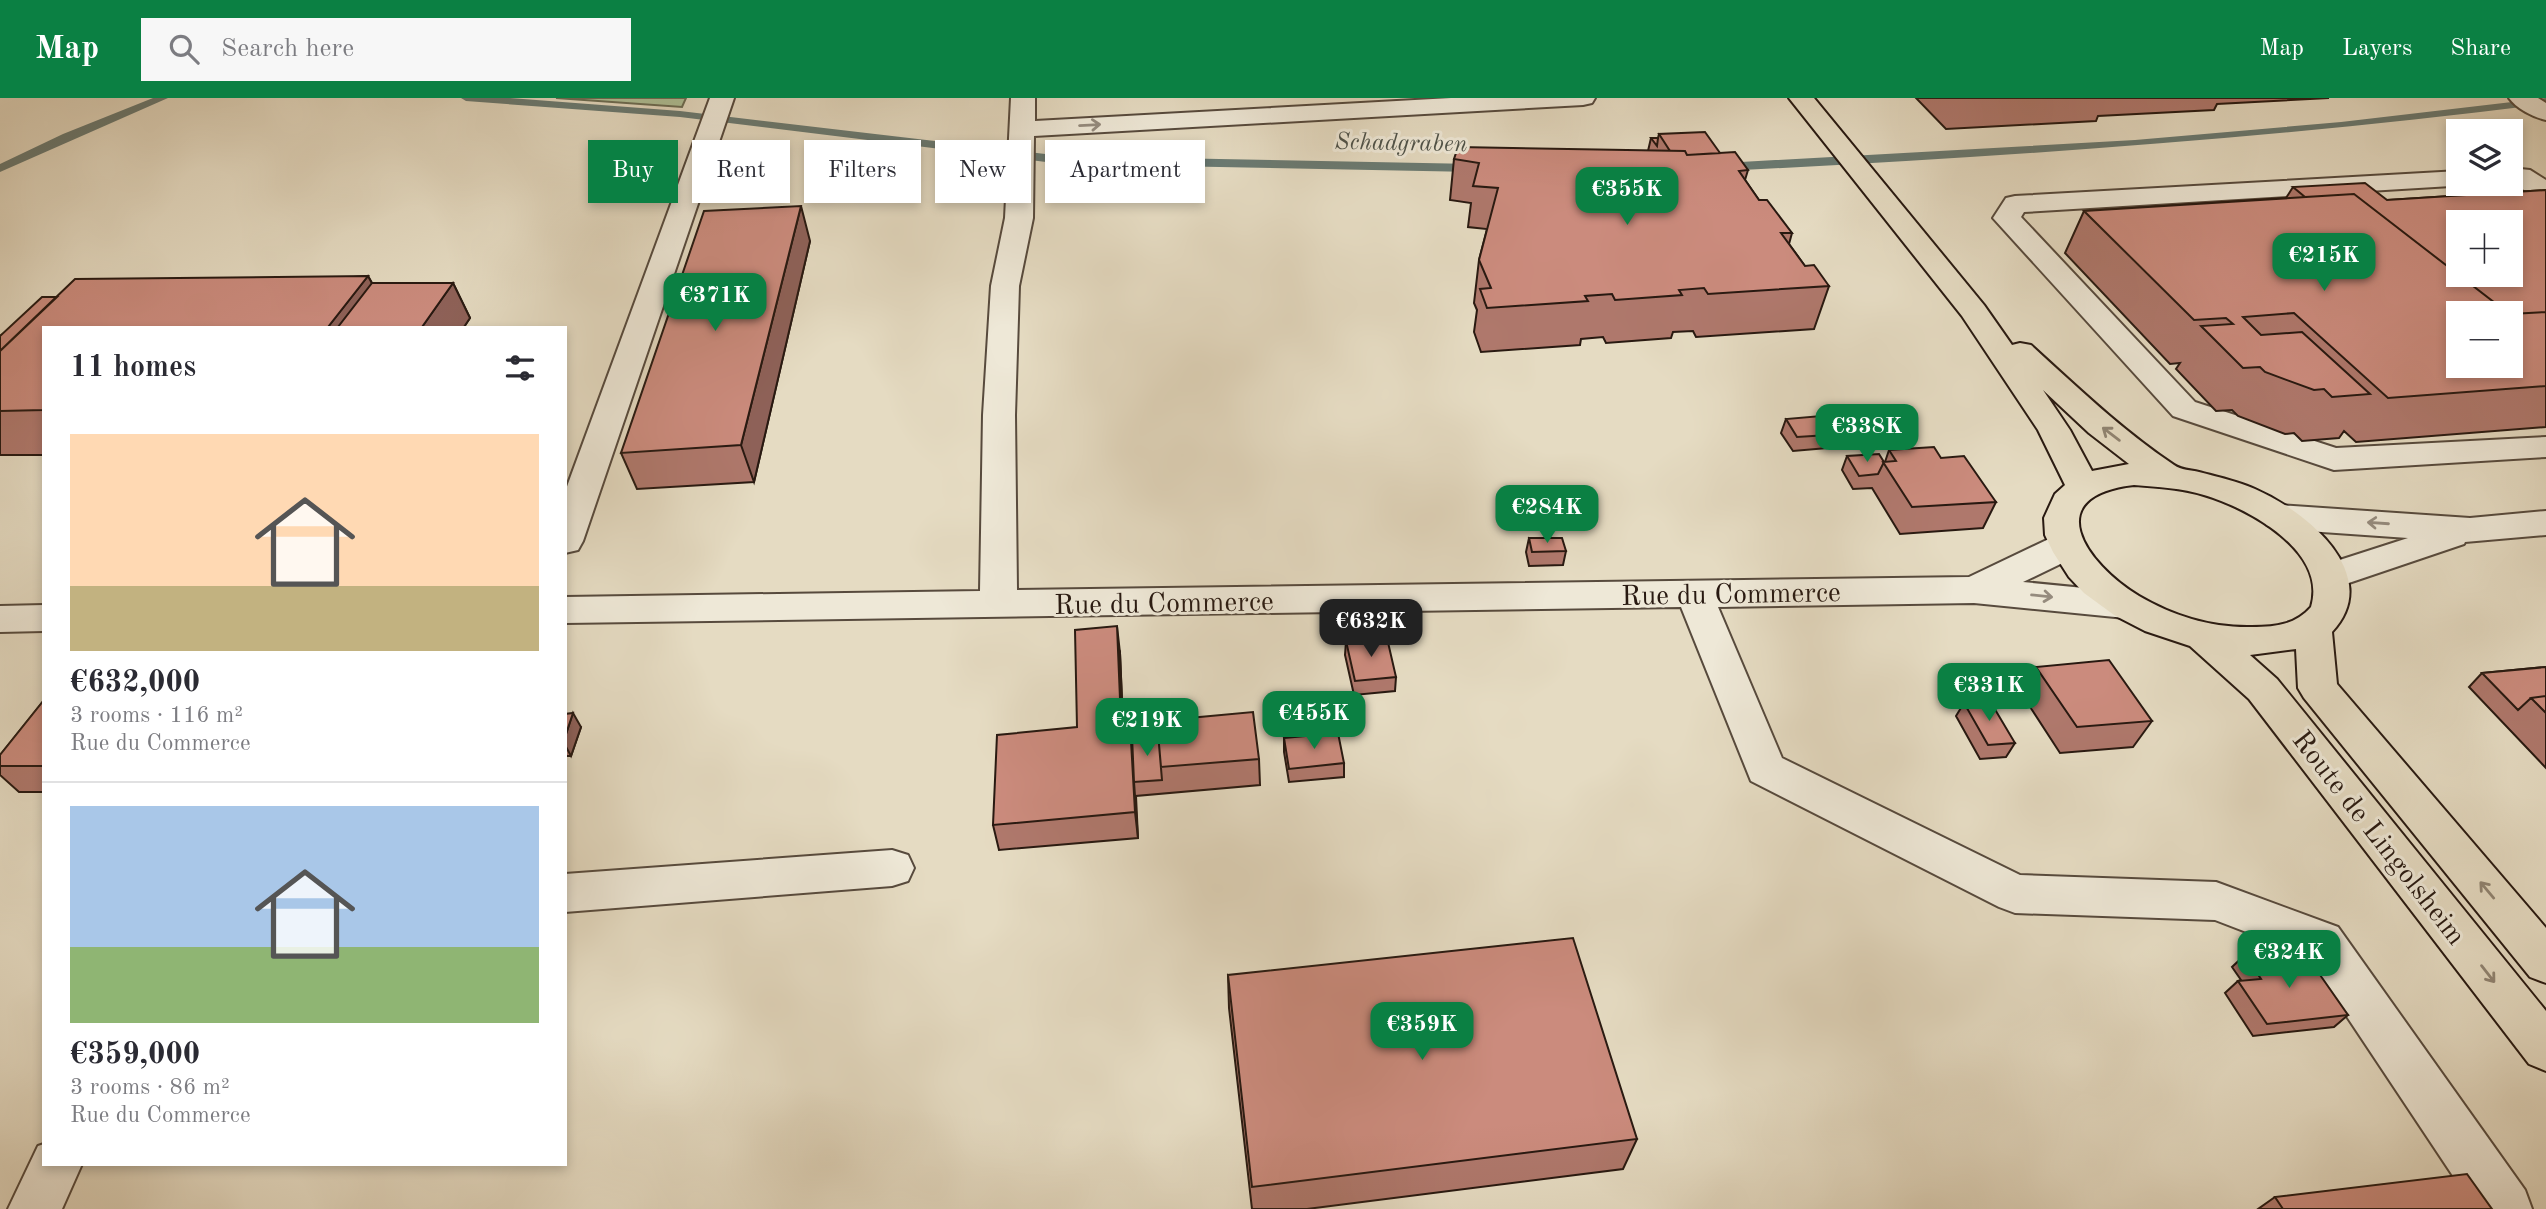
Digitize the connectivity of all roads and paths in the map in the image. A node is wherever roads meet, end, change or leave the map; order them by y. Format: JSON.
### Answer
{"nodes":[{"id":1,"x":1023,"y":98,"type":"edge"},
{"id":2,"x":1583,"y":98,"type":"edge"},
{"id":3,"x":1801,"y":98,"type":"edge"},
{"id":4,"x":717,"y":111,"type":"edge"},
{"id":5,"x":1021,"y":129,"type":"junction"},
{"id":6,"x":2523,"y":177,"type":"edge"},
{"id":7,"x":2446,"y":180,"type":"edge"},
{"id":8,"x":2546,"y":192,"type":"edge"},
{"id":9,"x":1974,"y":311,"type":"junction"},
{"id":10,"x":2546,"y":447,"type":"edge"},
{"id":11,"x":2165,"y":475,"type":"junction"},
{"id":12,"x":2083,"y":487,"type":"junction"},
{"id":13,"x":2278,"y":517,"type":"junction"},
{"id":14,"x":2546,"y":523,"type":"edge"},
{"id":15,"x":2470,"y":530,"type":"junction"},
{"id":16,"x":567,"y":535,"type":"edge"},
{"id":17,"x":2066,"y":545,"type":"junction"},
{"id":18,"x":2330,"y":576,"type":"junction"},
{"id":19,"x":1974,"y":590,"type":"junction"},
{"id":20,"x":1694,"y":594,"type":"junction"},
{"id":21,"x":998,"y":604,"type":"junction"},
{"id":22,"x":2125,"y":605,"type":"junction"},
{"id":23,"x":567,"y":610,"type":"edge"},
{"id":24,"x":0,"y":618,"type":"edge"},
{"id":25,"x":42,"y":618,"type":"edge"},
{"id":26,"x":2313,"y":629,"type":"junction"},
{"id":27,"x":2203,"y":636,"type":"junction"},
{"id":28,"x":892,"y":868,"type":"dead end"},
{"id":29,"x":567,"y":893,"type":"edge"},
{"id":30,"x":2546,"y":962,"type":"edge"},
{"id":31,"x":2546,"y":1048,"type":"edge"},
{"id":32,"x":55,"y":1166,"type":"edge"},
{"id":33,"x":34,"y":1209,"type":"edge"},
{"id":34,"x":2506,"y":1209,"type":"edge"}],
"edges":[{"from":1,"to":5,"type":"street"},
{"from":5,"to":2,"type":"street","one_way":true},
{"from":3,"to":9,"type":"main road"},
{"from":4,"to":16,"type":"street"},
{"from":5,"to":21,"type":"street"},
{"from":6,"to":8,"type":"street"},
{"from":7,"to":10,"type":"street"},
{"from":11,"to":9,"type":"main road","one_way":true},
{"from":9,"to":12,"type":"main road"},
{"from":11,"to":12,"type":"main road"},
{"from":11,"to":13,"type":"main road"},
{"from":12,"to":17,"type":"main road"},
{"from":15,"to":13,"type":"street","one_way":true},
{"from":13,"to":18,"type":"main road"},
{"from":14,"to":15,"type":"street"},
{"from":15,"to":18,"type":"street"},
{"from":17,"to":19,"type":"street","name":"Rue du Commerce"},
{"from":17,"to":22,"type":"main road"},
{"from":18,"to":26,"type":"main road"},
{"from":19,"to":20,"type":"street","name":"Rue du Commerce"},
{"from":19,"to":22,"type":"street","name":"Rue du Commerce","one_way":true},
{"from":20,"to":21,"type":"street","name":"Rue du Commerce"},
{"from":20,"to":34,"type":"street"},
{"from":21,"to":23,"type":"street","name":"Rue du Commerce"},
{"from":22,"to":27,"type":"main road"},
{"from":24,"to":25,"type":"street"},
{"from":26,"to":27,"type":"main road"},
{"from":30,"to":26,"type":"main road","name":"Route de Lingolsheim","one_way":true},
{"from":27,"to":31,"type":"main road","name":"Route de Lingolsheim","one_way":true},
{"from":28,"to":29,"type":"street"},
{"from":32,"to":33,"type":"street"}]}
